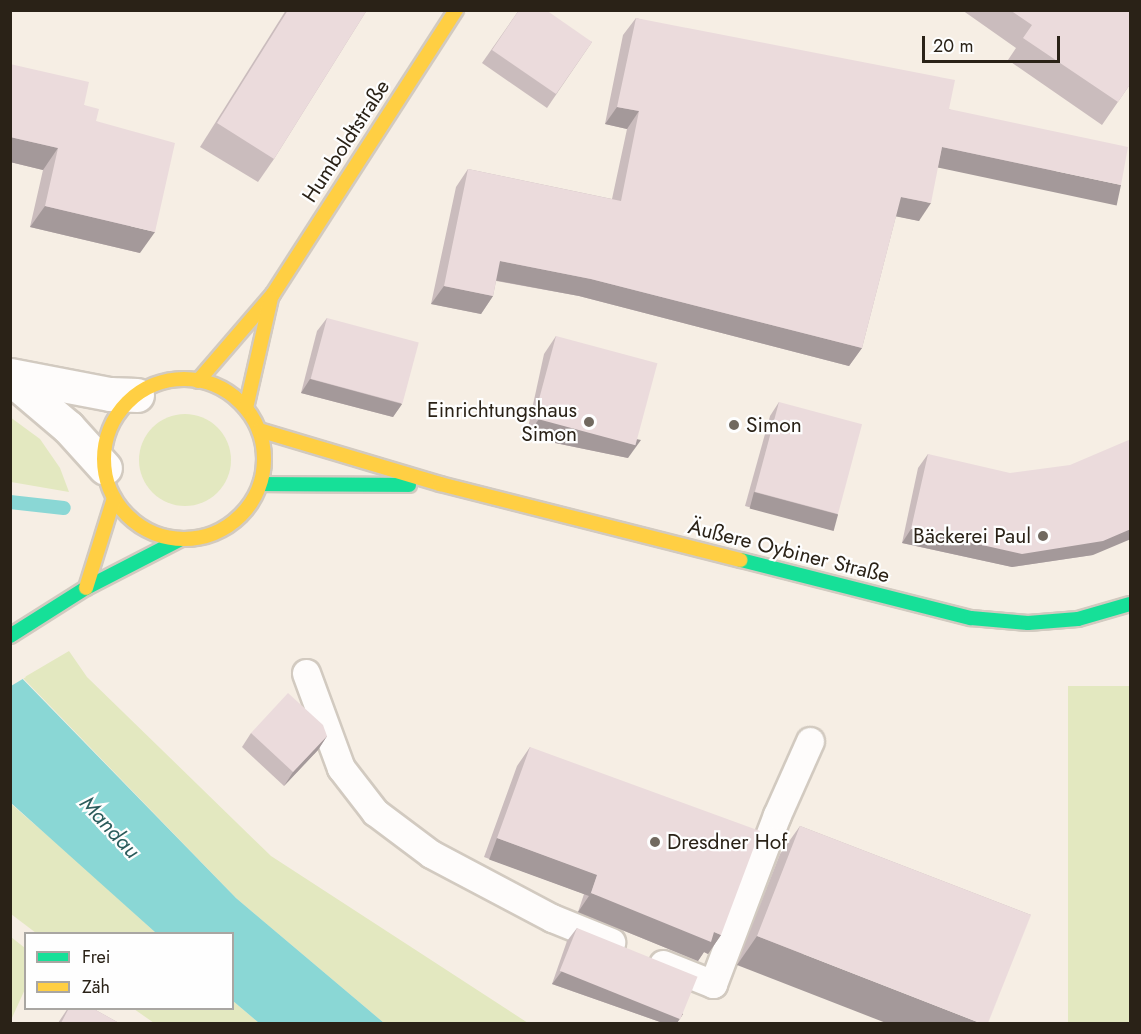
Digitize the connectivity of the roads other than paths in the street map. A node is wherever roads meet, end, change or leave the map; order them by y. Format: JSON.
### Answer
{"nodes":[{"id":1,"x":456,"y":10,"type":"edge"},
{"id":2,"x":273,"y":294,"type":"junction"},
{"id":3,"x":10,"y":376,"type":"edge"},
{"id":4,"x":198,"y":381,"type":"junction"},
{"id":5,"x":137,"y":395,"type":"junction"},
{"id":6,"x":246,"y":408,"type":"junction"},
{"id":7,"x":259,"y":430,"type":"junction"},
{"id":8,"x":109,"y":483,"type":"junction"},
{"id":9,"x":261,"y":484,"type":"junction"},
{"id":10,"x":440,"y":484,"type":"junction"},
{"id":11,"x":181,"y":539,"type":"junction"},
{"id":12,"x":86,"y":588,"type":"junction"},
{"id":13,"x":1131,"y":604,"type":"edge"},
{"id":14,"x":10,"y":636,"type":"edge"},
{"id":15,"x":306,"y":673,"type":"dead end"},
{"id":16,"x":810,"y":741,"type":"dead end"}],
"edges":[{"from":1,"to":2,"type":"main road","name":"Humboldtstraße"},
{"from":2,"to":4,"type":"main road","name":"Humboldtstraße"},
{"from":2,"to":6,"type":"main road","name":"Humboldtstraße"},
{"from":3,"to":5,"type":"street"},
{"from":3,"to":8,"type":"street"},
{"from":4,"to":5,"type":"main road"},
{"from":4,"to":6,"type":"main road"},
{"from":5,"to":8,"type":"main road"},
{"from":6,"to":7,"type":"main road"},
{"from":7,"to":9,"type":"main road"},
{"from":7,"to":10,"type":"main road","name":"Äußere Oybiner Straße"},
{"from":8,"to":11,"type":"main road"},
{"from":8,"to":12,"type":"main road"},
{"from":9,"to":10,"type":"main road","name":"Äußere Oybiner Straße"},
{"from":9,"to":11,"type":"main road"},
{"from":10,"to":13,"type":"main road","name":"Äußere Oybiner Straße"},
{"from":11,"to":12,"type":"main road"},
{"from":12,"to":14,"type":"main road"},
{"from":15,"to":16,"type":"lane"}]}
